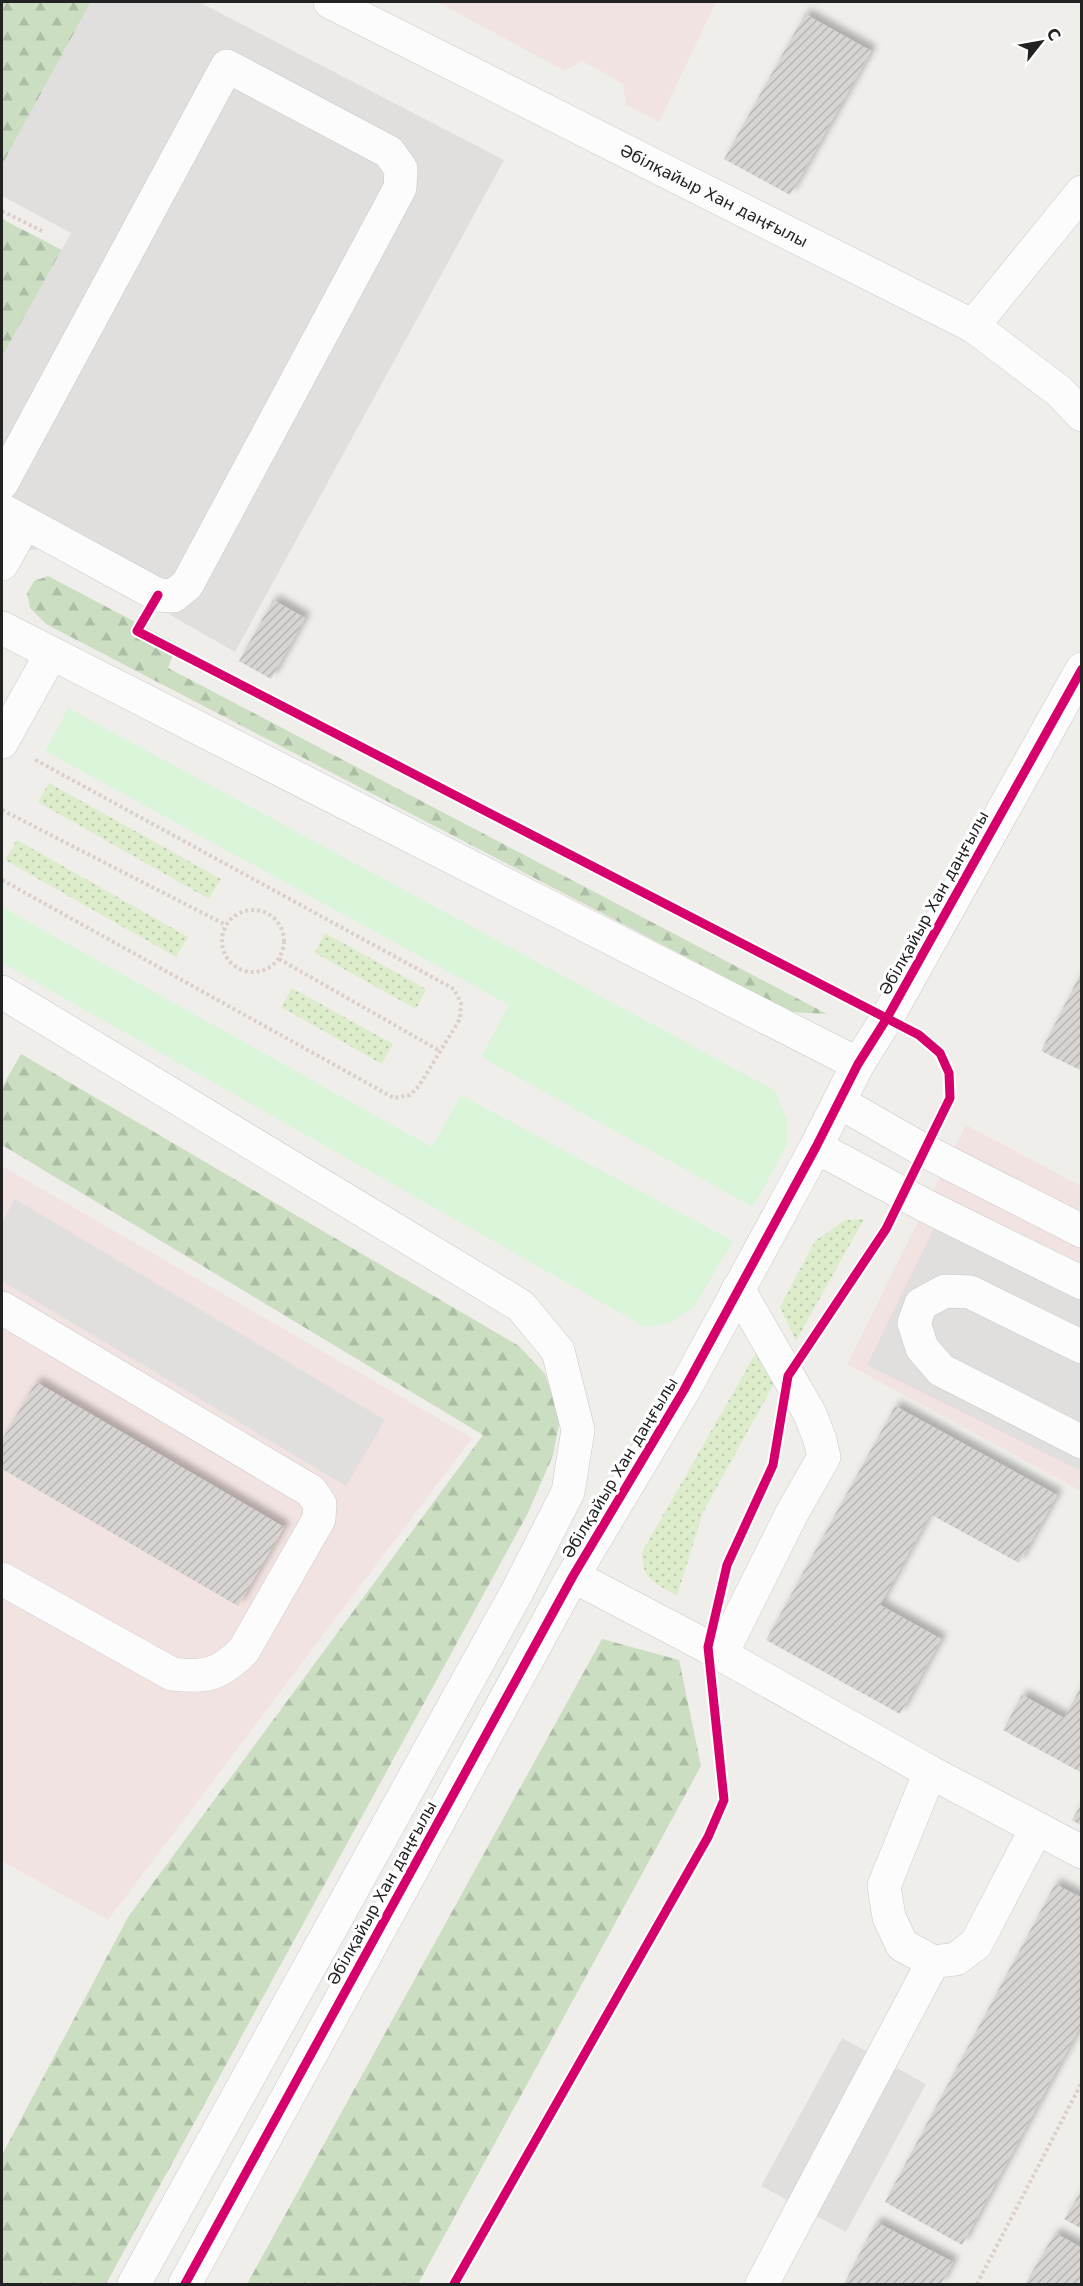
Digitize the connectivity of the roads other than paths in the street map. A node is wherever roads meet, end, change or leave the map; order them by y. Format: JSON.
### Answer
{"nodes":[{"id":1,"x":330,"y":2,"type":"edge"},
{"id":2,"x":1082,"y":192,"type":"edge"},
{"id":3,"x":973,"y":326,"type":"junction"},
{"id":4,"x":1082,"y":415,"type":"edge"},
{"id":5,"x":2,"y":483,"type":"edge"},
{"id":6,"x":13,"y":516,"type":"edge"},
{"id":7,"x":2,"y":564,"type":"edge"},
{"id":8,"x":2,"y":628,"type":"edge"},
{"id":9,"x":51,"y":654,"type":"junction"},
{"id":10,"x":1082,"y":669,"type":"edge"},
{"id":11,"x":2,"y":742,"type":"edge"},
{"id":12,"x":3,"y":997,"type":"edge"},
{"id":13,"x":858,"y":1064,"type":"junction"},
{"id":14,"x":839,"y":1102,"type":"junction"},
{"id":15,"x":816,"y":1147,"type":"junction"},
{"id":16,"x":1082,"y":1231,"type":"edge"},
{"id":17,"x":1082,"y":1283,"type":"edge"},
{"id":18,"x":738,"y":1289,"type":"junction"},
{"id":19,"x":2,"y":1308,"type":"edge"},
{"id":20,"x":1082,"y":1347,"type":"edge"},
{"id":21,"x":1082,"y":1442,"type":"edge"},
{"id":22,"x":573,"y":1576,"type":"junction"},
{"id":23,"x":2,"y":1579,"type":"edge"},
{"id":24,"x":721,"y":1655,"type":"junction"},
{"id":25,"x":930,"y":1772,"type":"junction"},
{"id":26,"x":1036,"y":1829,"type":"junction"},
{"id":27,"x":1082,"y":1852,"type":"edge"},
{"id":28,"x":933,"y":1962,"type":"junction"},
{"id":29,"x":134,"y":2284,"type":"edge"},
{"id":30,"x":185,"y":2284,"type":"edge"},
{"id":31,"x":762,"y":2284,"type":"edge"}],
"edges":[{"from":1,"to":3,"type":"street","name":"Әбілқайыр Хан даңғылы"},
{"from":2,"to":3,"type":"street"},
{"from":3,"to":4,"type":"street","name":"Әбілқайыр Хан даңғылы"},
{"from":5,"to":6,"type":"street"},
{"from":6,"to":7,"type":"street"},
{"from":8,"to":9,"type":"street"},
{"from":9,"to":11,"type":"street"},
{"from":9,"to":13,"type":"street"},
{"from":10,"to":13,"type":"street","name":"Әбілқайыр Хан даңғылы"},
{"from":12,"to":29,"type":"street","name":"Әбілқайыр Хан даңғылы"},
{"from":13,"to":14,"type":"street","name":"Әбілқайыр Хан даңғылы"},
{"from":14,"to":15,"type":"street","name":"Әбілқайыр Хан даңғылы"},
{"from":14,"to":16,"type":"street"},
{"from":15,"to":17,"type":"street"},
{"from":15,"to":18,"type":"street","name":"Әбілқайыр Хан даңғылы"},
{"from":18,"to":22,"type":"street","name":"Әбілқайыр Хан даңғылы"},
{"from":18,"to":24,"type":"street"},
{"from":19,"to":23,"type":"street"},
{"from":20,"to":21,"type":"street"},
{"from":22,"to":24,"type":"street"},
{"from":22,"to":30,"type":"street","name":"Әбілқайыр Хан даңғылы"},
{"from":24,"to":25,"type":"street"},
{"from":25,"to":26,"type":"street"},
{"from":25,"to":28,"type":"street"},
{"from":26,"to":27,"type":"street"},
{"from":26,"to":28,"type":"street"},
{"from":28,"to":31,"type":"street"}]}
